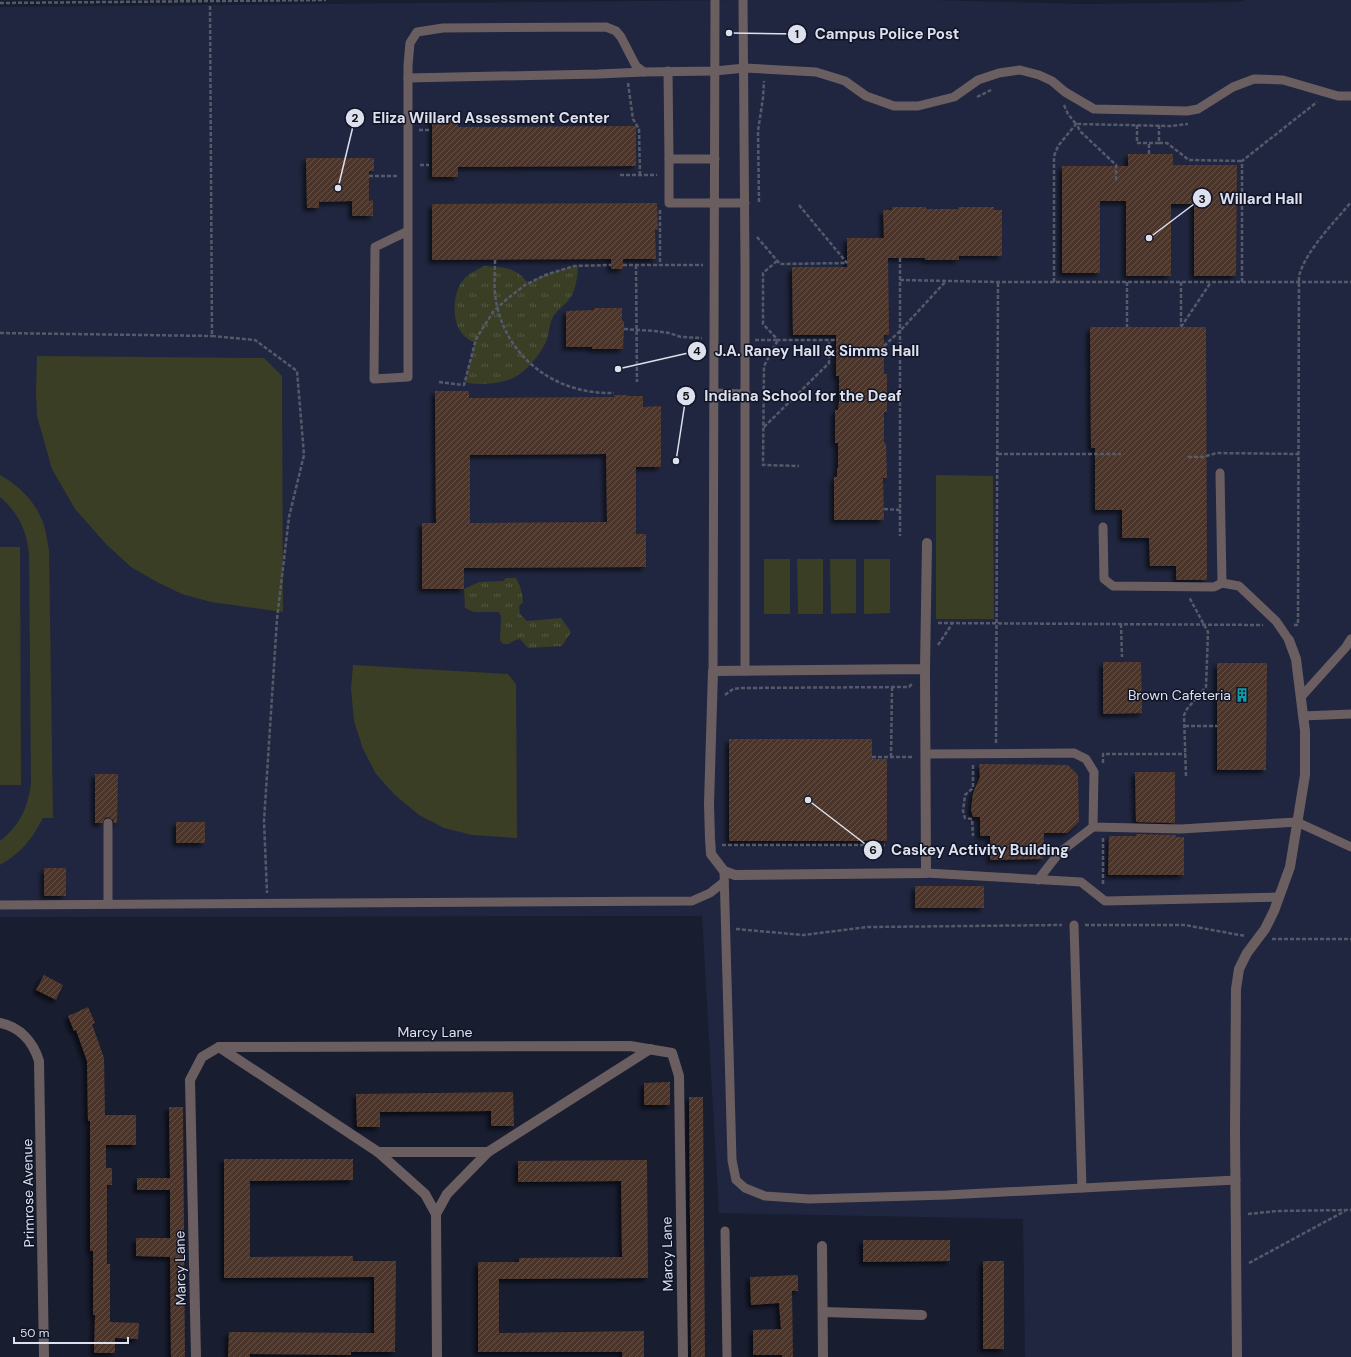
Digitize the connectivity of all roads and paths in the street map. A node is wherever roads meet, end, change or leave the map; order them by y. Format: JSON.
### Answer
{"nodes":[{"id":1,"x":326,"y":0,"type":"edge"},
{"id":2,"x":715,"y":0,"type":"edge"},
{"id":3,"x":743,"y":0,"type":"edge"},
{"id":4,"x":0,"y":3,"type":"edge"},
{"id":5,"x":210,"y":6,"type":"dead end"},
{"id":6,"x":745,"y":68,"type":"junction"},
{"id":7,"x":668,"y":71,"type":"junction"},
{"id":8,"x":715,"y":71,"type":"junction"},
{"id":9,"x":626,"y":72,"type":"junction"},
{"id":10,"x":644,"y":72,"type":"junction"},
{"id":11,"x":408,"y":78,"type":"junction"},
{"id":12,"x":770,"y":81,"type":"dead end"},
{"id":13,"x":745,"y":82,"type":"junction"},
{"id":14,"x":994,"y":88,"type":"dead end"},
{"id":15,"x":1329,"y":93,"type":"junction"},
{"id":16,"x":1351,"y":96,"type":"edge"},
{"id":17,"x":976,"y":97,"type":"dead end"},
{"id":18,"x":1062,"y":100,"type":"dead end"},
{"id":19,"x":1190,"y":123,"type":"dead end"},
{"id":20,"x":1076,"y":124,"type":"junction"},
{"id":21,"x":1137,"y":125,"type":"junction"},
{"id":22,"x":1159,"y":125,"type":"junction"},
{"id":23,"x":1159,"y":143,"type":"junction"},
{"id":24,"x":1149,"y":144,"type":"junction"},
{"id":25,"x":1149,"y":154,"type":"dead end"},
{"id":26,"x":669,"y":159,"type":"junction"},
{"id":27,"x":715,"y":159,"type":"junction"},
{"id":28,"x":1242,"y":161,"type":"junction"},
{"id":29,"x":620,"y":175,"type":"dead end"},
{"id":30,"x":640,"y":175,"type":"junction"},
{"id":31,"x":660,"y":175,"type":"dead end"},
{"id":32,"x":369,"y":176,"type":"dead end"},
{"id":33,"x":408,"y":176,"type":"junction"},
{"id":34,"x":1116,"y":181,"type":"dead end"},
{"id":35,"x":745,"y":202,"type":"junction"},
{"id":36,"x":1351,"y":202,"type":"edge"},
{"id":37,"x":714,"y":203,"type":"junction"},
{"id":38,"x":799,"y":205,"type":"dead end"},
{"id":39,"x":745,"y":230,"type":"junction"},
{"id":40,"x":408,"y":231,"type":"junction"},
{"id":41,"x":900,"y":258,"type":"dead end"},
{"id":42,"x":495,"y":260,"type":"dead end"},
{"id":43,"x":778,"y":261,"type":"junction"},
{"id":44,"x":611,"y":264,"type":"dead end"},
{"id":45,"x":623,"y":265,"type":"dead end"},
{"id":46,"x":636,"y":265,"type":"junction"},
{"id":47,"x":714,"y":265,"type":"junction"},
{"id":48,"x":900,"y":280,"type":"junction"},
{"id":49,"x":946,"y":281,"type":"junction"},
{"id":50,"x":998,"y":282,"type":"junction"},
{"id":51,"x":1054,"y":282,"type":"junction"},
{"id":52,"x":1127,"y":282,"type":"junction"},
{"id":53,"x":1180,"y":282,"type":"junction"},
{"id":54,"x":1212,"y":282,"type":"junction"},
{"id":55,"x":1242,"y":282,"type":"junction"},
{"id":56,"x":1299,"y":282,"type":"junction"},
{"id":57,"x":1351,"y":282,"type":"edge"},
{"id":58,"x":498,"y":307,"type":"junction"},
{"id":59,"x":1127,"y":327,"type":"dead end"},
{"id":60,"x":900,"y":331,"type":"junction"},
{"id":61,"x":0,"y":333,"type":"edge"},
{"id":62,"x":212,"y":336,"type":"junction"},
{"id":63,"x":778,"y":340,"type":"junction"},
{"id":64,"x":829,"y":340,"type":"junction"},
{"id":65,"x":838,"y":340,"type":"dead end"},
{"id":66,"x":884,"y":346,"type":"dead end"},
{"id":67,"x":439,"y":382,"type":"dead end"},
{"id":68,"x":637,"y":382,"type":"dead end"},
{"id":69,"x":614,"y":393,"type":"dead end"},
{"id":70,"x":714,"y":393,"type":"junction"},
{"id":71,"x":746,"y":394,"type":"junction"},
{"id":72,"x":763,"y":427,"type":"junction"},
{"id":73,"x":998,"y":454,"type":"junction"},
{"id":74,"x":1121,"y":454,"type":"dead end"},
{"id":75,"x":1299,"y":454,"type":"junction"},
{"id":76,"x":1188,"y":457,"type":"dead end"},
{"id":77,"x":799,"y":466,"type":"dead end"},
{"id":78,"x":1220,"y":473,"type":"dead end"},
{"id":79,"x":884,"y":509,"type":"dead end"},
{"id":80,"x":900,"y":510,"type":"junction"},
{"id":81,"x":1103,"y":527,"type":"dead end"},
{"id":82,"x":900,"y":536,"type":"dead end"},
{"id":83,"x":927,"y":543,"type":"dead end"},
{"id":84,"x":1222,"y":583,"type":"junction"},
{"id":85,"x":1183,"y":587,"type":"junction"},
{"id":86,"x":926,"y":623,"type":"junction"},
{"id":87,"x":952,"y":623,"type":"junction"},
{"id":88,"x":997,"y":623,"type":"junction"},
{"id":89,"x":1121,"y":624,"type":"junction"},
{"id":90,"x":1204,"y":624,"type":"junction"},
{"id":91,"x":1278,"y":625,"type":"junction"},
{"id":92,"x":1351,"y":638,"type":"edge"},
{"id":93,"x":1289,"y":640,"type":"joint"},
{"id":94,"x":937,"y":647,"type":"dead end"},
{"id":95,"x":1122,"y":657,"type":"dead end"},
{"id":96,"x":924,"y":669,"type":"junction"},
{"id":97,"x":713,"y":671,"type":"junction"},
{"id":98,"x":745,"y":671,"type":"junction"},
{"id":99,"x":892,"y":688,"type":"junction"},
{"id":100,"x":1301,"y":697,"type":"junction"},
{"id":101,"x":722,"y":700,"type":"dead end"},
{"id":102,"x":1351,"y":714,"type":"edge"},
{"id":103,"x":1303,"y":716,"type":"junction"},
{"id":104,"x":1185,"y":726,"type":"junction"},
{"id":105,"x":1217,"y":726,"type":"dead end"},
{"id":106,"x":996,"y":754,"type":"junction"},
{"id":107,"x":1186,"y":754,"type":"junction"},
{"id":108,"x":926,"y":756,"type":"junction"},
{"id":109,"x":872,"y":757,"type":"dead end"},
{"id":110,"x":892,"y":757,"type":"junction"},
{"id":111,"x":980,"y":763,"type":"dead end"},
{"id":112,"x":1103,"y":769,"type":"dead end"},
{"id":113,"x":1186,"y":776,"type":"dead end"},
{"id":114,"x":1298,"y":822,"type":"junction"},
{"id":115,"x":108,"y":823,"type":"dead end"},
{"id":116,"x":1093,"y":827,"type":"junction"},
{"id":117,"x":1103,"y":828,"type":"junction"},
{"id":118,"x":973,"y":836,"type":"dead end"},
{"id":119,"x":722,"y":838,"type":"dead end"},
{"id":120,"x":885,"y":846,"type":"dead end"},
{"id":121,"x":1351,"y":847,"type":"edge"},
{"id":122,"x":724,"y":871,"type":"junction"},
{"id":123,"x":926,"y":873,"type":"junction"},
{"id":124,"x":1038,"y":880,"type":"junction"},
{"id":125,"x":724,"y":882,"type":"junction"},
{"id":126,"x":1279,"y":897,"type":"junction"},
{"id":127,"x":1103,"y":900,"type":"junction"},
{"id":128,"x":268,"y":903,"type":"junction"},
{"id":129,"x":108,"y":904,"type":"junction"},
{"id":130,"x":0,"y":905,"type":"edge"},
{"id":131,"x":1074,"y":925,"type":"junction"},
{"id":132,"x":725,"y":928,"type":"junction"},
{"id":133,"x":1258,"y":939,"type":"junction"},
{"id":134,"x":1351,"y":939,"type":"edge"},
{"id":135,"x":0,"y":1023,"type":"edge"},
{"id":136,"x":219,"y":1047,"type":"junction"},
{"id":137,"x":650,"y":1050,"type":"junction"},
{"id":138,"x":378,"y":1152,"type":"junction"},
{"id":139,"x":488,"y":1152,"type":"junction"},
{"id":140,"x":1236,"y":1180,"type":"junction"},
{"id":141,"x":1082,"y":1188,"type":"junction"},
{"id":142,"x":1351,"y":1210,"type":"edge"},
{"id":143,"x":1345,"y":1211,"type":"junction"},
{"id":144,"x":436,"y":1214,"type":"junction"},
{"id":145,"x":1236,"y":1216,"type":"junction"},
{"id":146,"x":725,"y":1231,"type":"dead end"},
{"id":147,"x":822,"y":1246,"type":"dead end"},
{"id":148,"x":1236,"y":1270,"type":"junction"},
{"id":149,"x":823,"y":1312,"type":"junction"},
{"id":150,"x":922,"y":1315,"type":"dead end"},
{"id":151,"x":44,"y":1357,"type":"edge"},
{"id":152,"x":196,"y":1357,"type":"edge"},
{"id":153,"x":437,"y":1357,"type":"edge"},
{"id":154,"x":682,"y":1357,"type":"edge"},
{"id":155,"x":727,"y":1357,"type":"edge"},
{"id":156,"x":823,"y":1357,"type":"edge"},
{"id":157,"x":1237,"y":1357,"type":"edge"}],
"edges":[{"from":1,"to":4,"type":"path"},
{"from":2,"to":8,"type":"lane"},
{"from":3,"to":6,"type":"lane"},
{"from":5,"to":62,"type":"path"},
{"from":6,"to":8,"type":"lane"},
{"from":6,"to":13,"type":"lane"},
{"from":6,"to":15,"type":"lane"},
{"from":7,"to":8,"type":"lane"},
{"from":7,"to":10,"type":"lane"},
{"from":7,"to":26,"type":"lane"},
{"from":8,"to":27,"type":"lane"},
{"from":9,"to":10,"type":"lane"},
{"from":9,"to":11,"type":"lane"},
{"from":9,"to":30,"type":"path"},
{"from":10,"to":11,"type":"lane"},
{"from":11,"to":33,"type":"lane"},
{"from":12,"to":13,"type":"path"},
{"from":13,"to":35,"type":"lane"},
{"from":14,"to":17,"type":"path"},
{"from":15,"to":16,"type":"lane"},
{"from":15,"to":28,"type":"path"},
{"from":18,"to":20,"type":"path"},
{"from":19,"to":22,"type":"path"},
{"from":20,"to":21,"type":"path"},
{"from":20,"to":34,"type":"path"},
{"from":20,"to":51,"type":"path"},
{"from":21,"to":22,"type":"path"},
{"from":21,"to":24,"type":"path"},
{"from":22,"to":23,"type":"path"},
{"from":23,"to":24,"type":"path"},
{"from":23,"to":28,"type":"path"},
{"from":24,"to":25,"type":"path"},
{"from":26,"to":27,"type":"lane"},
{"from":26,"to":37,"type":"lane"},
{"from":27,"to":37,"type":"lane"},
{"from":28,"to":55,"type":"path"},
{"from":29,"to":30,"type":"path"},
{"from":30,"to":31,"type":"path"},
{"from":32,"to":33,"type":"path"},
{"from":33,"to":40,"type":"lane"},
{"from":35,"to":37,"type":"lane"},
{"from":35,"to":39,"type":"lane"},
{"from":36,"to":56,"type":"path"},
{"from":37,"to":47,"type":"lane"},
{"from":38,"to":43,"type":"path"},
{"from":39,"to":43,"type":"path"},
{"from":39,"to":71,"type":"lane"},
{"from":40,"to":40,"type":"lane"},
{"from":41,"to":48,"type":"path"},
{"from":42,"to":58,"type":"path"},
{"from":43,"to":63,"type":"path"},
{"from":44,"to":58,"type":"path"},
{"from":45,"to":46,"type":"path"},
{"from":46,"to":47,"type":"path"},
{"from":46,"to":68,"type":"path"},
{"from":47,"to":70,"type":"lane"},
{"from":48,"to":49,"type":"path"},
{"from":48,"to":60,"type":"path"},
{"from":49,"to":50,"type":"path"},
{"from":49,"to":60,"type":"path"},
{"from":50,"to":51,"type":"path"},
{"from":50,"to":73,"type":"path"},
{"from":51,"to":52,"type":"path"},
{"from":52,"to":53,"type":"path"},
{"from":52,"to":59,"type":"path"},
{"from":53,"to":54,"type":"path"},
{"from":53,"to":54,"type":"path"},
{"from":54,"to":55,"type":"path"},
{"from":55,"to":56,"type":"path"},
{"from":56,"to":57,"type":"path"},
{"from":56,"to":75,"type":"path"},
{"from":58,"to":67,"type":"path"},
{"from":58,"to":69,"type":"path"},
{"from":60,"to":66,"type":"path"},
{"from":60,"to":80,"type":"path"},
{"from":61,"to":62,"type":"path"},
{"from":62,"to":128,"type":"path"},
{"from":63,"to":64,"type":"path"},
{"from":63,"to":72,"type":"path"},
{"from":64,"to":65,"type":"path"},
{"from":64,"to":72,"type":"path"},
{"from":70,"to":71,"type":"lane"},
{"from":70,"to":97,"type":"lane"},
{"from":71,"to":98,"type":"lane"},
{"from":72,"to":77,"type":"path"},
{"from":73,"to":74,"type":"path"},
{"from":73,"to":88,"type":"path"},
{"from":75,"to":76,"type":"path"},
{"from":75,"to":91,"type":"path"},
{"from":78,"to":84,"type":"lane"},
{"from":79,"to":80,"type":"path"},
{"from":80,"to":82,"type":"path"},
{"from":81,"to":85,"type":"lane"},
{"from":83,"to":86,"type":"street"},
{"from":84,"to":85,"type":"lane"},
{"from":84,"to":91,"type":"lane"},
{"from":85,"to":90,"type":"path"},
{"from":86,"to":87,"type":"path"},
{"from":86,"to":96,"type":"street"},
{"from":87,"to":88,"type":"path"},
{"from":87,"to":94,"type":"path"},
{"from":88,"to":89,"type":"path"},
{"from":88,"to":106,"type":"path"},
{"from":89,"to":90,"type":"path"},
{"from":89,"to":95,"type":"path"},
{"from":90,"to":91,"type":"path"},
{"from":90,"to":104,"type":"path"},
{"from":91,"to":93,"type":"lane"},
{"from":92,"to":100,"type":"lane"},
{"from":93,"to":100,"type":"street"},
{"from":96,"to":98,"type":"street"},
{"from":96,"to":99,"type":"path"},
{"from":96,"to":108,"type":"street"},
{"from":97,"to":98,"type":"street"},
{"from":97,"to":122,"type":"street"},
{"from":99,"to":101,"type":"path"},
{"from":99,"to":110,"type":"path"},
{"from":100,"to":103,"type":"street"},
{"from":102,"to":103,"type":"lane"},
{"from":103,"to":114,"type":"street"},
{"from":104,"to":105,"type":"path"},
{"from":104,"to":107,"type":"path"},
{"from":106,"to":108,"type":"lane"},
{"from":106,"to":116,"type":"lane"},
{"from":107,"to":112,"type":"path"},
{"from":107,"to":113,"type":"path"},
{"from":108,"to":110,"type":"path"},
{"from":108,"to":123,"type":"street"},
{"from":109,"to":110,"type":"path"},
{"from":111,"to":118,"type":"path"},
{"from":114,"to":117,"type":"lane"},
{"from":114,"to":121,"type":"lane"},
{"from":114,"to":126,"type":"street"},
{"from":115,"to":129,"type":"lane"},
{"from":116,"to":117,"type":"lane"},
{"from":116,"to":124,"type":"lane"},
{"from":117,"to":127,"type":"path"},
{"from":119,"to":120,"type":"path"},
{"from":122,"to":123,"type":"street"},
{"from":122,"to":125,"type":"lane"},
{"from":123,"to":124,"type":"lane"},
{"from":124,"to":127,"type":"lane"},
{"from":125,"to":128,"type":"lane"},
{"from":125,"to":132,"type":"lane"},
{"from":126,"to":127,"type":"lane"},
{"from":126,"to":133,"type":"street"},
{"from":128,"to":129,"type":"lane"},
{"from":129,"to":130,"type":"lane"},
{"from":131,"to":132,"type":"path"},
{"from":131,"to":133,"type":"path"},
{"from":131,"to":141,"type":"lane"},
{"from":132,"to":141,"type":"lane"},
{"from":133,"to":134,"type":"path"},
{"from":133,"to":140,"type":"street"},
{"from":135,"to":151,"type":"street","name":"Primrose Avenue"},
{"from":136,"to":137,"type":"street","name":"Marcy Lane"},
{"from":136,"to":138,"type":"street"},
{"from":136,"to":152,"type":"street","name":"Marcy Lane"},
{"from":137,"to":139,"type":"street"},
{"from":137,"to":154,"type":"street","name":"Marcy Lane"},
{"from":138,"to":139,"type":"street"},
{"from":138,"to":144,"type":"street"},
{"from":139,"to":144,"type":"street"},
{"from":140,"to":141,"type":"lane"},
{"from":140,"to":145,"type":"street"},
{"from":142,"to":143,"type":"path"},
{"from":143,"to":145,"type":"path"},
{"from":143,"to":148,"type":"path"},
{"from":144,"to":153,"type":"street"},
{"from":145,"to":148,"type":"street"},
{"from":146,"to":155,"type":"lane"},
{"from":147,"to":149,"type":"street"},
{"from":148,"to":157,"type":"street"},
{"from":149,"to":150,"type":"street"},
{"from":149,"to":156,"type":"street"}]}
